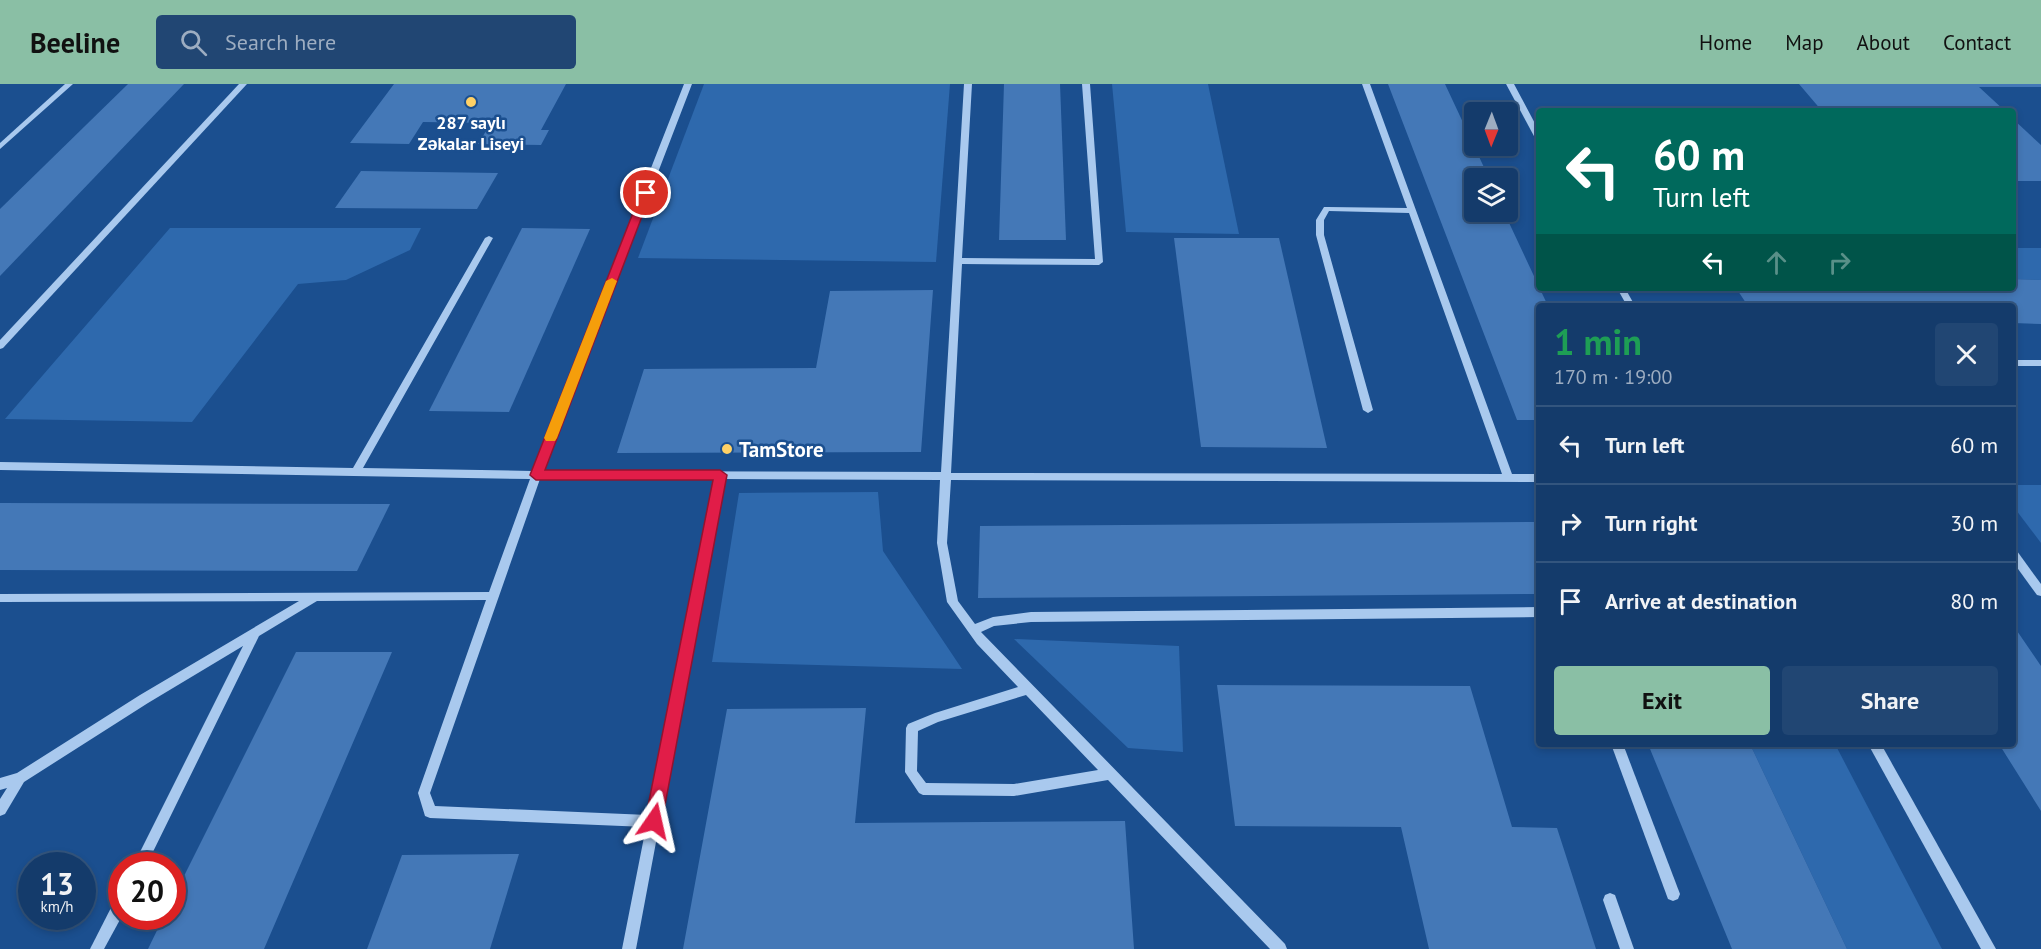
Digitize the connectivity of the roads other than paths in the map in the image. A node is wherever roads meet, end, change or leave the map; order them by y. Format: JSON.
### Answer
{"nodes":[{"id":1,"x":69,"y":84,"type":"edge"},
{"id":2,"x":243,"y":84,"type":"edge"},
{"id":3,"x":688,"y":84,"type":"edge"},
{"id":4,"x":968,"y":84,"type":"edge"},
{"id":5,"x":1086,"y":84,"type":"edge"},
{"id":6,"x":1366,"y":84,"type":"edge"},
{"id":7,"x":1509,"y":84,"type":"edge"},
{"id":8,"x":1536,"y":133,"type":"edge"},
{"id":9,"x":0,"y":147,"type":"edge"},
{"id":10,"x":1411,"y":211,"type":"junction"},
{"id":11,"x":489,"y":238,"type":"dead end"},
{"id":12,"x":957,"y":261,"type":"junction"},
{"id":13,"x":0,"y":346,"type":"edge"},
{"id":14,"x":2016,"y":363,"type":"edge"},
{"id":15,"x":2041,"y":363,"type":"edge"},
{"id":16,"x":1368,"y":410,"type":"dead end"},
{"id":17,"x":0,"y":466,"type":"edge"},
{"id":18,"x":356,"y":472,"type":"junction"},
{"id":19,"x":536,"y":475,"type":"junction"},
{"id":20,"x":720,"y":475,"type":"junction"},
{"id":21,"x":944,"y":476,"type":"junction"},
{"id":22,"x":1508,"y":478,"type":"junction"},
{"id":23,"x":1536,"y":478,"type":"edge"},
{"id":24,"x":2016,"y":558,"type":"edge"},
{"id":25,"x":2041,"y":592,"type":"edge"},
{"id":26,"x":493,"y":596,"type":"junction"},
{"id":27,"x":316,"y":597,"type":"junction"},
{"id":28,"x":0,"y":598,"type":"edge"},
{"id":29,"x":1536,"y":612,"type":"edge"},
{"id":30,"x":973,"y":630,"type":"junction"},
{"id":31,"x":255,"y":633,"type":"junction"},
{"id":32,"x":1028,"y":689,"type":"junction"},
{"id":33,"x":1618,"y":747,"type":"edge"},
{"id":34,"x":1876,"y":747,"type":"edge"},
{"id":35,"x":1110,"y":774,"type":"junction"},
{"id":36,"x":20,"y":778,"type":"junction"},
{"id":37,"x":0,"y":784,"type":"edge"},
{"id":38,"x":0,"y":810,"type":"edge"},
{"id":39,"x":654,"y":821,"type":"junction"},
{"id":40,"x":146,"y":852,"type":"edge"},
{"id":41,"x":1673,"y":894,"type":"dead end"},
{"id":42,"x":1610,"y":900,"type":"dead end"},
{"id":43,"x":108,"y":928,"type":"edge"},
{"id":44,"x":97,"y":949,"type":"edge"},
{"id":45,"x":629,"y":949,"type":"edge"},
{"id":46,"x":1281,"y":949,"type":"edge"},
{"id":47,"x":1627,"y":949,"type":"edge"},
{"id":48,"x":1989,"y":949,"type":"edge"}],
"edges":[{"from":1,"to":9,"type":"street"},
{"from":2,"to":13,"type":"street"},
{"from":3,"to":19,"type":"street"},
{"from":4,"to":12,"type":"street"},
{"from":5,"to":12,"type":"street"},
{"from":6,"to":10,"type":"street"},
{"from":7,"to":8,"type":"street"},
{"from":10,"to":16,"type":"street"},
{"from":10,"to":22,"type":"street"},
{"from":11,"to":18,"type":"street"},
{"from":12,"to":21,"type":"street"},
{"from":14,"to":15,"type":"street"},
{"from":17,"to":18,"type":"street"},
{"from":18,"to":19,"type":"street"},
{"from":19,"to":20,"type":"street"},
{"from":19,"to":26,"type":"street"},
{"from":20,"to":21,"type":"street"},
{"from":20,"to":39,"type":"street"},
{"from":21,"to":22,"type":"street"},
{"from":21,"to":30,"type":"street"},
{"from":22,"to":23,"type":"street"},
{"from":24,"to":25,"type":"street"},
{"from":26,"to":27,"type":"street"},
{"from":26,"to":39,"type":"street"},
{"from":27,"to":28,"type":"street"},
{"from":27,"to":31,"type":"street"},
{"from":29,"to":30,"type":"street"},
{"from":30,"to":32,"type":"street"},
{"from":31,"to":36,"type":"street"},
{"from":31,"to":40,"type":"street"},
{"from":32,"to":35,"type":"street"},
{"from":32,"to":35,"type":"street"},
{"from":33,"to":41,"type":"street"},
{"from":34,"to":48,"type":"street"},
{"from":35,"to":46,"type":"street"},
{"from":36,"to":37,"type":"street"},
{"from":36,"to":38,"type":"street"},
{"from":39,"to":45,"type":"street"},
{"from":42,"to":47,"type":"street"},
{"from":43,"to":44,"type":"street"}]}
